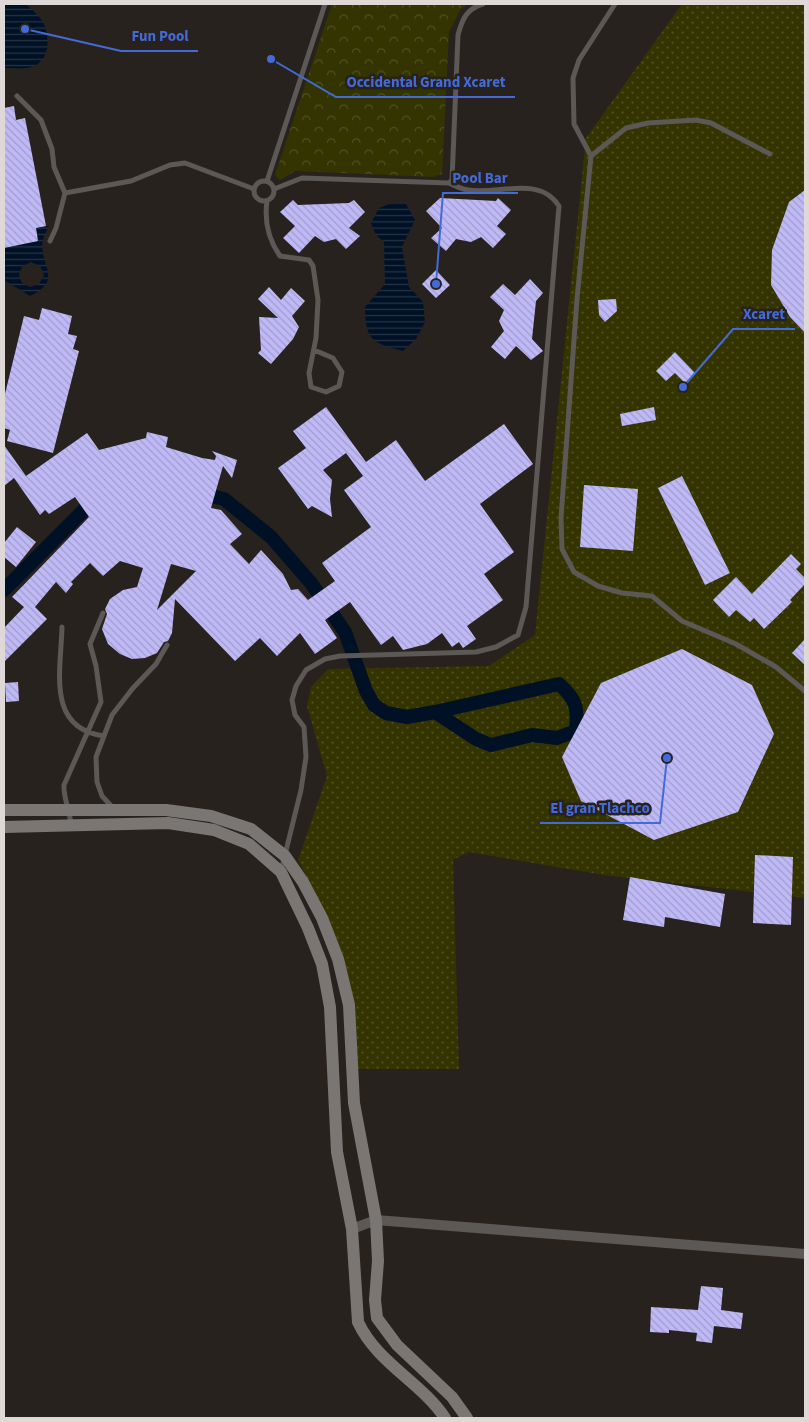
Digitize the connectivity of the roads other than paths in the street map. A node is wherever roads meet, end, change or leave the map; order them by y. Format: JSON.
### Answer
{"nodes":[{"id":1,"x":325,"y":4,"type":"edge"},
{"id":2,"x":483,"y":4,"type":"edge"},
{"id":3,"x":615,"y":4,"type":"edge"},
{"id":4,"x":17,"y":96,"type":"dead end"},
{"id":5,"x":770,"y":154,"type":"dead end"},
{"id":6,"x":591,"y":156,"type":"junction"},
{"id":7,"x":267,"y":181,"type":"junction"},
{"id":8,"x":449,"y":183,"type":"junction"},
{"id":9,"x":254,"y":189,"type":"junction"},
{"id":10,"x":274,"y":189,"type":"junction"},
{"id":11,"x":66,"y":193,"type":"junction"},
{"id":12,"x":267,"y":201,"type":"junction"},
{"id":13,"x":50,"y":241,"type":"dead end"},
{"id":14,"x":314,"y":350,"type":"junction"},
{"id":15,"x":103,"y":613,"type":"dead end"},
{"id":16,"x":62,"y":627,"type":"dead end"},
{"id":17,"x":166,"y":644,"type":"dead end"},
{"id":18,"x":805,"y":691,"type":"edge"},
{"id":19,"x":87,"y":734,"type":"junction"},
{"id":20,"x":104,"y":736,"type":"junction"},
{"id":21,"x":4,"y":810,"type":"edge"},
{"id":22,"x":70,"y":811,"type":"junction"},
{"id":23,"x":116,"y":811,"type":"junction"},
{"id":24,"x":71,"y":826,"type":"junction"},
{"id":25,"x":4,"y":827,"type":"edge"},
{"id":26,"x":286,"y":856,"type":"junction"},
{"id":27,"x":281,"y":872,"type":"junction"},
{"id":28,"x":376,"y":1220,"type":"junction"},
{"id":29,"x":352,"y":1228,"type":"junction"},
{"id":30,"x":805,"y":1254,"type":"edge"},
{"id":31,"x":445,"y":1418,"type":"edge"},
{"id":32,"x":467,"y":1418,"type":"edge"}],
"edges":[{"from":1,"to":7,"type":"lane"},
{"from":2,"to":8,"type":"lane"},
{"from":3,"to":6,"type":"lane"},
{"from":4,"to":11,"type":"lane"},
{"from":5,"to":6,"type":"lane"},
{"from":6,"to":18,"type":"lane"},
{"from":7,"to":9,"type":"lane"},
{"from":7,"to":10,"type":"lane"},
{"from":8,"to":10,"type":"lane"},
{"from":8,"to":26,"type":"lane"},
{"from":9,"to":11,"type":"lane"},
{"from":9,"to":12,"type":"lane"},
{"from":10,"to":12,"type":"lane"},
{"from":11,"to":13,"type":"lane"},
{"from":12,"to":14,"type":"lane"},
{"from":14,"to":14,"type":"lane"},
{"from":15,"to":19,"type":"lane"},
{"from":16,"to":19,"type":"lane"},
{"from":17,"to":20,"type":"lane"},
{"from":19,"to":20,"type":"lane"},
{"from":19,"to":22,"type":"lane"},
{"from":20,"to":23,"type":"lane"},
{"from":21,"to":22,"type":"street"},
{"from":22,"to":23,"type":"street"},
{"from":22,"to":24,"type":"lane"},
{"from":23,"to":26,"type":"street"},
{"from":24,"to":25,"type":"street"},
{"from":24,"to":27,"type":"street"},
{"from":26,"to":27,"type":"lane"},
{"from":26,"to":28,"type":"street"},
{"from":27,"to":29,"type":"street"},
{"from":28,"to":29,"type":"street"},
{"from":28,"to":30,"type":"street"},
{"from":28,"to":32,"type":"street"},
{"from":29,"to":31,"type":"street"}]}
